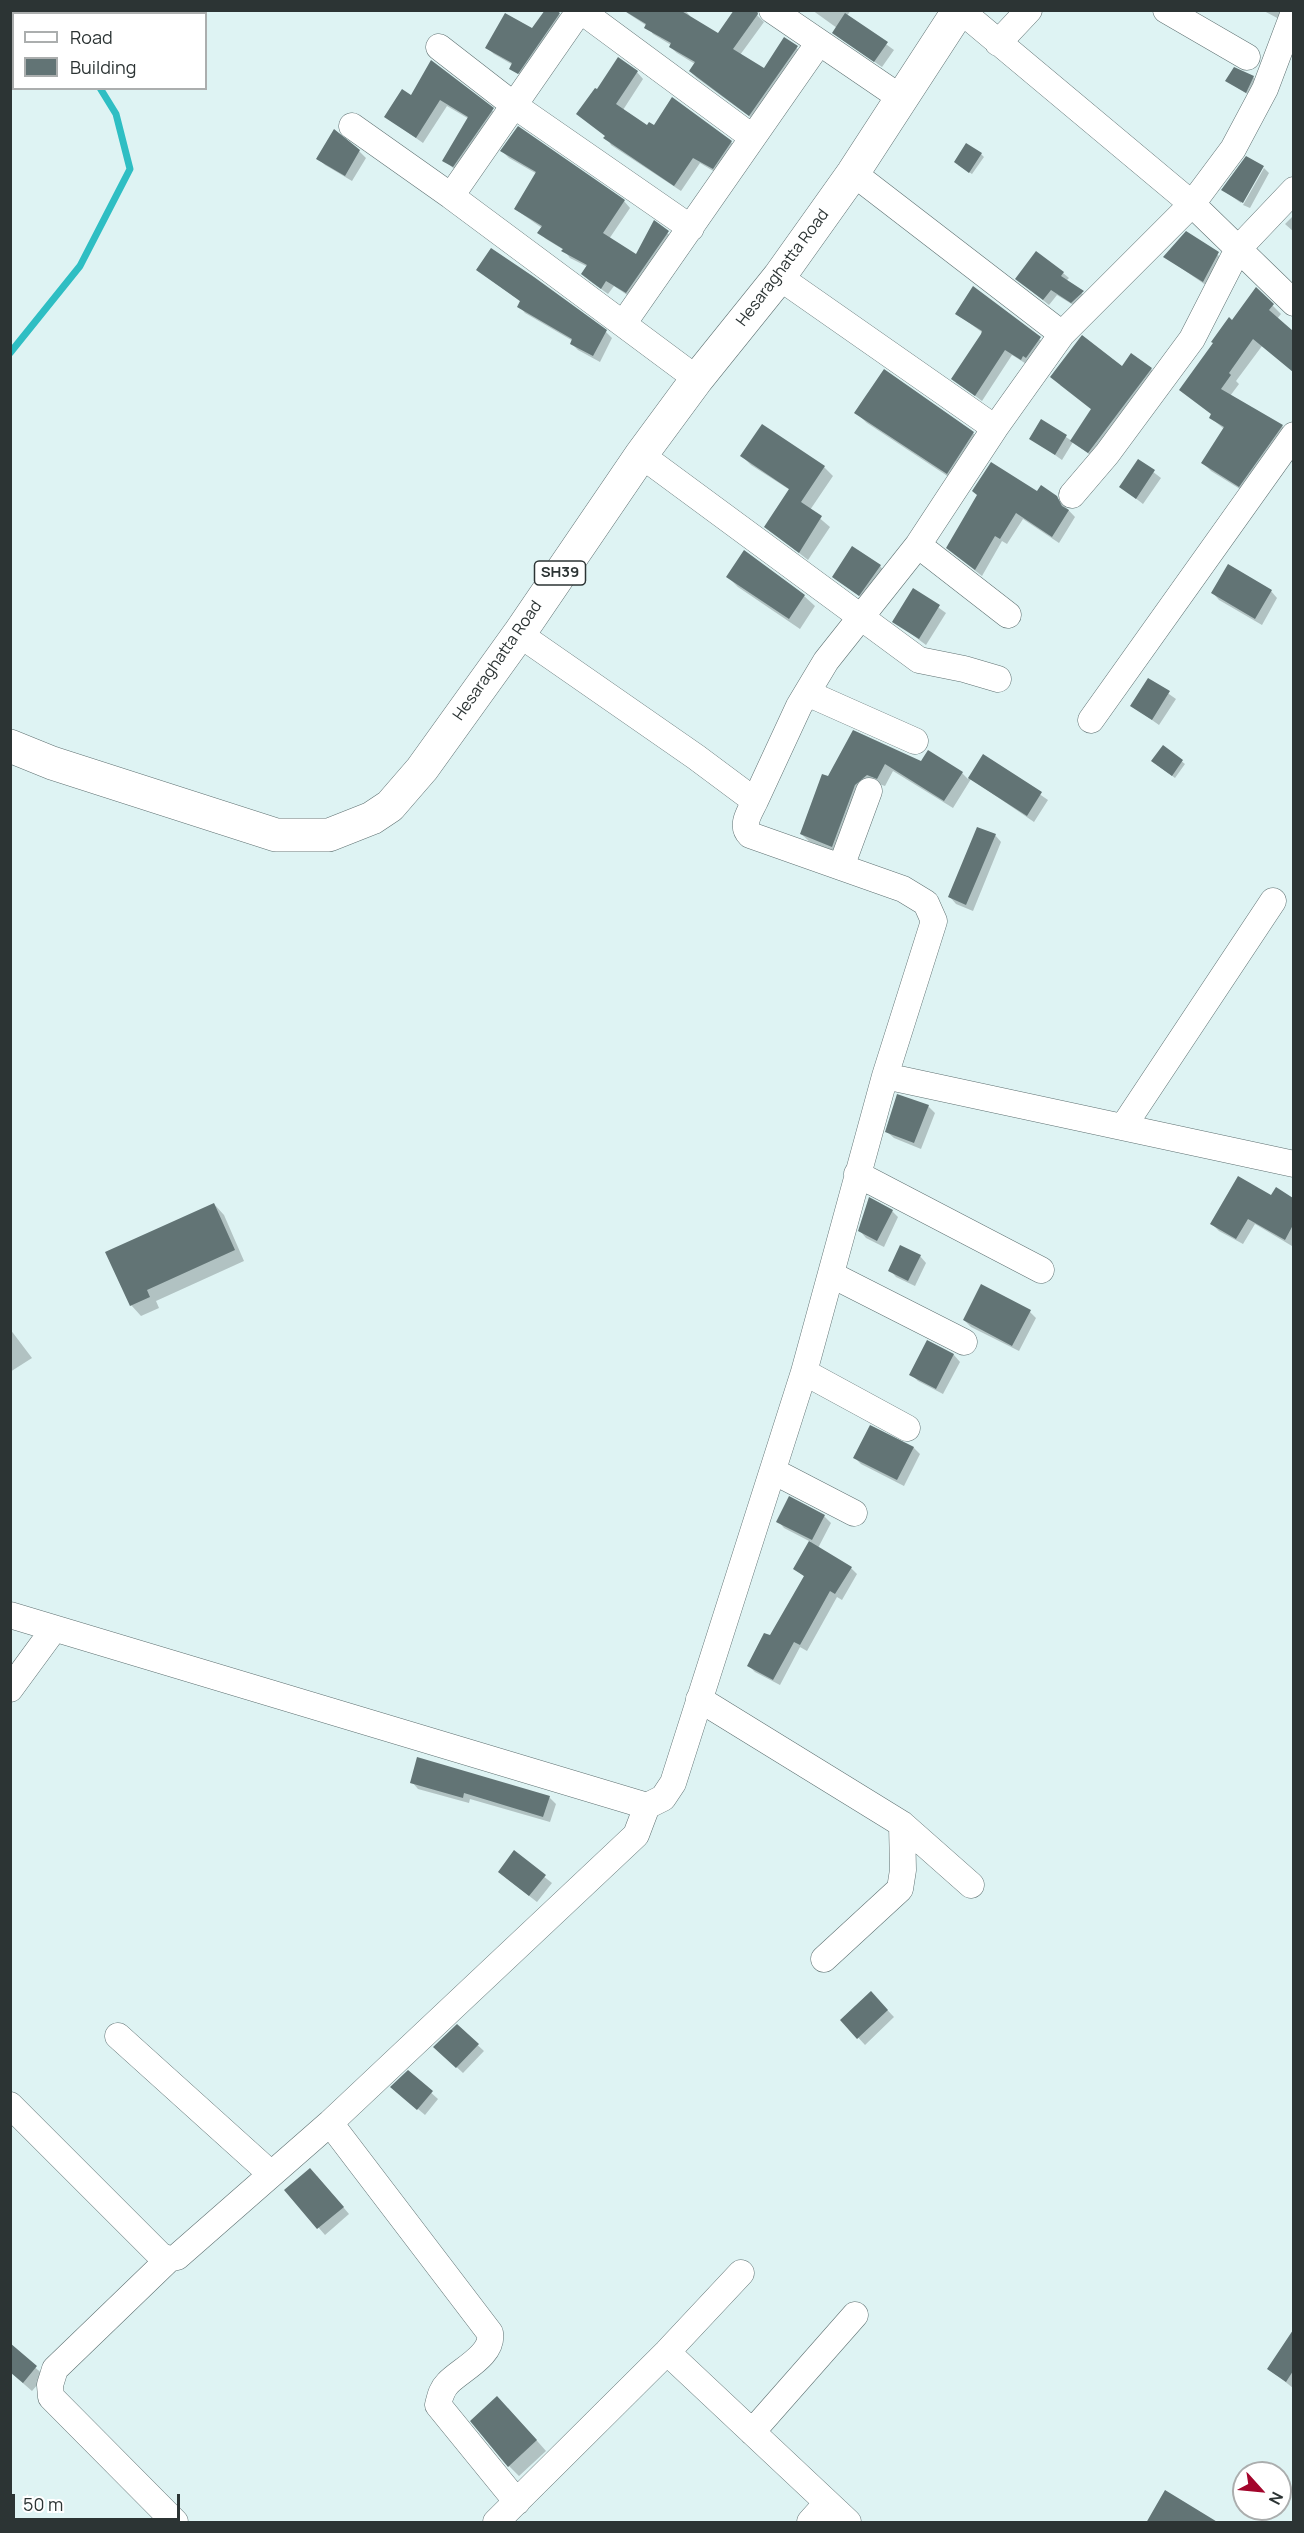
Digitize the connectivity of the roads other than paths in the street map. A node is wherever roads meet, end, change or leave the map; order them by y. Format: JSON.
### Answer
{"nodes":[{"id":1,"x":772,"y":10,"type":"edge"},
{"id":2,"x":960,"y":10,"type":"edge"},
{"id":3,"x":1029,"y":10,"type":"edge"},
{"id":4,"x":1166,"y":10,"type":"edge"},
{"id":5,"x":580,"y":11,"type":"edge"},
{"id":6,"x":1293,"y":12,"type":"edge"},
{"id":7,"x":998,"y":43,"type":"junction"},
{"id":8,"x":818,"y":44,"type":"junction"},
{"id":9,"x":439,"y":47,"type":"dead end"},
{"id":10,"x":1247,"y":57,"type":"dead end"},
{"id":11,"x":901,"y":98,"type":"junction"},
{"id":12,"x":515,"y":106,"type":"junction"},
{"id":13,"x":352,"y":126,"type":"dead end"},
{"id":14,"x":752,"y":137,"type":"junction"},
{"id":15,"x":853,"y":173,"type":"junction"},
{"id":16,"x":1293,"y":190,"type":"edge"},
{"id":17,"x":451,"y":196,"type":"junction"},
{"id":18,"x":1192,"y":204,"type":"junction"},
{"id":19,"x":691,"y":228,"type":"junction"},
{"id":20,"x":1238,"y":249,"type":"junction"},
{"id":21,"x":779,"y":277,"type":"junction"},
{"id":22,"x":1293,"y":303,"type":"edge"},
{"id":23,"x":623,"y":324,"type":"junction"},
{"id":24,"x":1062,"y":334,"type":"junction"},
{"id":25,"x":698,"y":379,"type":"junction"},
{"id":26,"x":995,"y":428,"type":"junction"},
{"id":27,"x":1293,"y":435,"type":"edge"},
{"id":28,"x":641,"y":454,"type":"junction"},
{"id":29,"x":1072,"y":495,"type":"dead end"},
{"id":30,"x":918,"y":545,"type":"junction"},
{"id":31,"x":1008,"y":615,"type":"dead end"},
{"id":32,"x":861,"y":616,"type":"junction"},
{"id":33,"x":519,"y":634,"type":"junction"},
{"id":34,"x":998,"y":679,"type":"dead end"},
{"id":35,"x":807,"y":693,"type":"junction"},
{"id":36,"x":1091,"y":720,"type":"dead end"},
{"id":37,"x":915,"y":741,"type":"dead end"},
{"id":38,"x":10,"y":746,"type":"edge"},
{"id":39,"x":869,"y":791,"type":"dead end"},
{"id":40,"x":755,"y":801,"type":"junction"},
{"id":41,"x":841,"y":867,"type":"junction"},
{"id":42,"x":1273,"y":901,"type":"dead end"},
{"id":43,"x":885,"y":1076,"type":"junction"},
{"id":44,"x":1123,"y":1127,"type":"junction"},
{"id":45,"x":1293,"y":1164,"type":"edge"},
{"id":46,"x":857,"y":1174,"type":"junction"},
{"id":47,"x":1041,"y":1270,"type":"dead end"},
{"id":48,"x":832,"y":1275,"type":"junction"},
{"id":49,"x":964,"y":1342,"type":"dead end"},
{"id":50,"x":804,"y":1372,"type":"junction"},
{"id":51,"x":907,"y":1428,"type":"dead end"},
{"id":52,"x":773,"y":1471,"type":"junction"},
{"id":53,"x":854,"y":1513,"type":"dead end"},
{"id":54,"x":10,"y":1615,"type":"edge"},
{"id":55,"x":54,"y":1629,"type":"junction"},
{"id":56,"x":10,"y":1689,"type":"edge"},
{"id":57,"x":699,"y":1699,"type":"junction"},
{"id":58,"x":647,"y":1806,"type":"junction"},
{"id":59,"x":902,"y":1824,"type":"junction"},
{"id":60,"x":971,"y":1885,"type":"dead end"},
{"id":61,"x":824,"y":1959,"type":"dead end"},
{"id":62,"x":118,"y":2036,"type":"dead end"},
{"id":63,"x":10,"y":2104,"type":"edge"},
{"id":64,"x":330,"y":2123,"type":"junction"},
{"id":65,"x":271,"y":2174,"type":"junction"},
{"id":66,"x":169,"y":2259,"type":"junction"},
{"id":67,"x":741,"y":2273,"type":"dead end"},
{"id":68,"x":855,"y":2315,"type":"dead end"},
{"id":69,"x":667,"y":2352,"type":"junction"},
{"id":70,"x":752,"y":2432,"type":"junction"},
{"id":71,"x":518,"y":2502,"type":"junction"},
{"id":72,"x":827,"y":2503,"type":"junction"},
{"id":73,"x":175,"y":2523,"type":"edge"},
{"id":74,"x":496,"y":2523,"type":"edge"},
{"id":75,"x":810,"y":2523,"type":"edge"},
{"id":76,"x":848,"y":2523,"type":"edge"}],
"edges":[{"from":1,"to":8,"type":"street"},
{"from":2,"to":7,"type":"street"},
{"from":2,"to":11,"type":"main road","name":"Hesaraghatta Road","number":"SH39"},
{"from":3,"to":7,"type":"street"},
{"from":4,"to":10,"type":"street"},
{"from":5,"to":12,"type":"street"},
{"from":5,"to":14,"type":"street"},
{"from":6,"to":18,"type":"street"},
{"from":7,"to":18,"type":"street"},
{"from":8,"to":11,"type":"street"},
{"from":8,"to":14,"type":"street"},
{"from":9,"to":12,"type":"street"},
{"from":11,"to":15,"type":"main road","name":"Hesaraghatta Road","number":"SH39"},
{"from":12,"to":17,"type":"street"},
{"from":12,"to":19,"type":"street"},
{"from":13,"to":17,"type":"street"},
{"from":14,"to":19,"type":"street"},
{"from":15,"to":21,"type":"main road","name":"Hesaraghatta Road","number":"SH39"},
{"from":15,"to":24,"type":"street"},
{"from":16,"to":20,"type":"street"},
{"from":17,"to":23,"type":"street"},
{"from":18,"to":20,"type":"street"},
{"from":18,"to":24,"type":"street"},
{"from":19,"to":23,"type":"street"},
{"from":20,"to":22,"type":"street"},
{"from":20,"to":29,"type":"street"},
{"from":21,"to":25,"type":"main road","name":"Hesaraghatta Road","number":"SH39"},
{"from":21,"to":26,"type":"street"},
{"from":23,"to":25,"type":"street"},
{"from":24,"to":26,"type":"street"},
{"from":25,"to":28,"type":"main road","name":"Hesaraghatta Road","number":"SH39"},
{"from":26,"to":30,"type":"street"},
{"from":27,"to":36,"type":"street"},
{"from":28,"to":32,"type":"street"},
{"from":28,"to":33,"type":"main road","name":"Hesaraghatta Road","number":"SH39"},
{"from":30,"to":31,"type":"street"},
{"from":30,"to":32,"type":"street"},
{"from":32,"to":34,"type":"street"},
{"from":32,"to":35,"type":"street"},
{"from":33,"to":38,"type":"main road","name":"Hesaraghatta Road","number":"SH39"},
{"from":33,"to":40,"type":"street"},
{"from":35,"to":37,"type":"street"},
{"from":35,"to":40,"type":"street"},
{"from":39,"to":41,"type":"street"},
{"from":40,"to":41,"type":"street"},
{"from":41,"to":43,"type":"street"},
{"from":42,"to":44,"type":"street"},
{"from":43,"to":44,"type":"street"},
{"from":43,"to":46,"type":"street"},
{"from":44,"to":45,"type":"street"},
{"from":46,"to":47,"type":"street"},
{"from":46,"to":48,"type":"street"},
{"from":48,"to":49,"type":"street"},
{"from":48,"to":50,"type":"street"},
{"from":50,"to":51,"type":"street"},
{"from":50,"to":52,"type":"street"},
{"from":52,"to":53,"type":"street"},
{"from":52,"to":57,"type":"street"},
{"from":54,"to":55,"type":"street"},
{"from":55,"to":56,"type":"street"},
{"from":55,"to":58,"type":"street"},
{"from":57,"to":58,"type":"street"},
{"from":57,"to":59,"type":"street"},
{"from":58,"to":64,"type":"street"},
{"from":59,"to":60,"type":"street"},
{"from":59,"to":61,"type":"street"},
{"from":62,"to":65,"type":"street"},
{"from":63,"to":66,"type":"street"},
{"from":64,"to":65,"type":"street"},
{"from":64,"to":71,"type":"street"},
{"from":65,"to":66,"type":"street"},
{"from":66,"to":73,"type":"street"},
{"from":67,"to":69,"type":"street"},
{"from":68,"to":70,"type":"street"},
{"from":69,"to":70,"type":"street"},
{"from":69,"to":71,"type":"street"},
{"from":70,"to":72,"type":"street"},
{"from":71,"to":74,"type":"street"},
{"from":72,"to":75,"type":"street"},
{"from":72,"to":76,"type":"street"}]}
